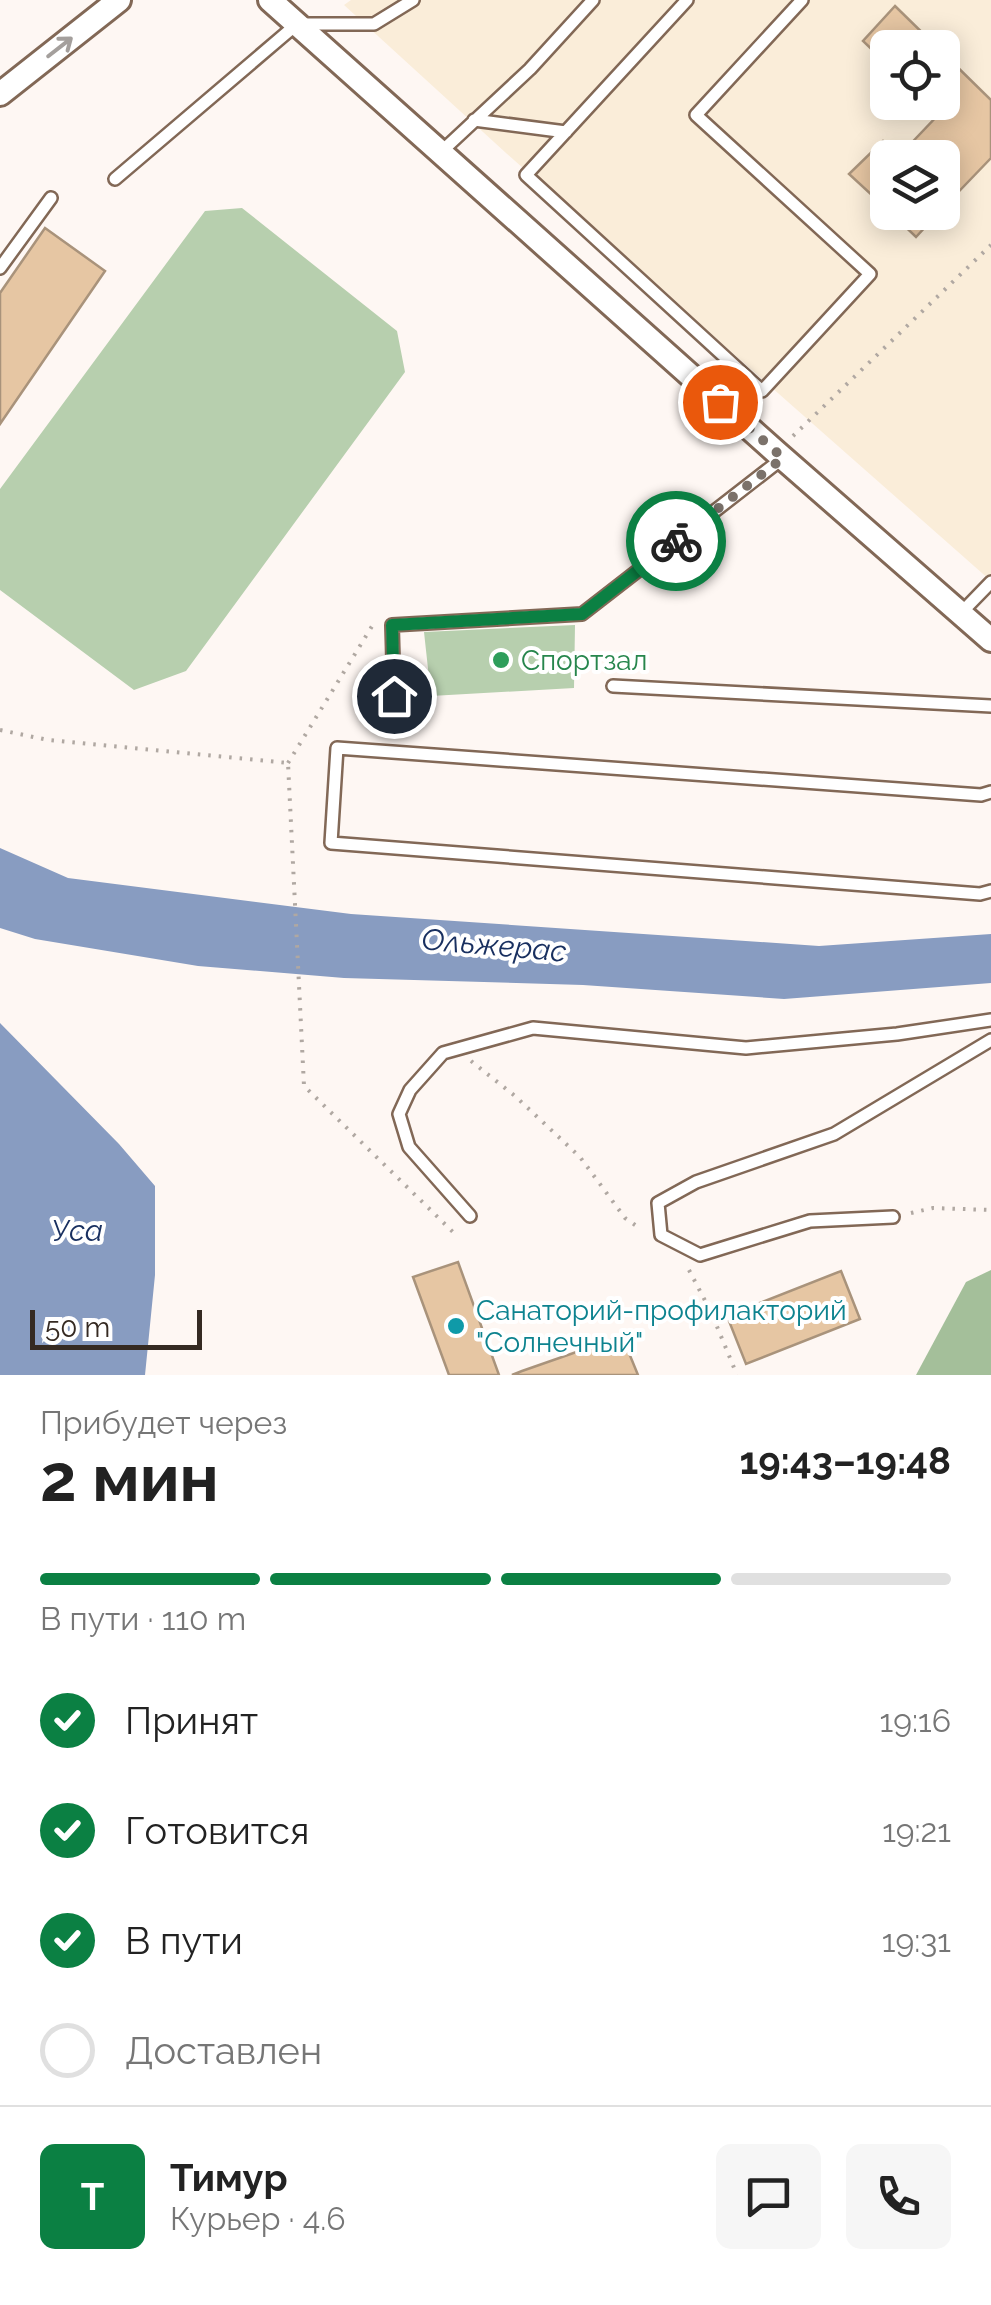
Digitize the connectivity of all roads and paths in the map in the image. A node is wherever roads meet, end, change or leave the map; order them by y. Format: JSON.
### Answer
{"nodes":[{"id":1,"x":119,"y":0,"type":"edge"},
{"id":2,"x":270,"y":0,"type":"edge"},
{"id":3,"x":413,"y":0,"type":"edge"},
{"id":4,"x":593,"y":0,"type":"edge"},
{"id":5,"x":687,"y":0,"type":"edge"},
{"id":6,"x":802,"y":0,"type":"edge"},
{"id":7,"x":296,"y":24,"type":"junction"},
{"id":8,"x":0,"y":94,"type":"edge"},
{"id":9,"x":474,"y":120,"type":"junction"},
{"id":10,"x":566,"y":132,"type":"junction"},
{"id":11,"x":441,"y":152,"type":"junction"},
{"id":12,"x":114,"y":179,"type":"dead end"},
{"id":13,"x":51,"y":198,"type":"dead end"},
{"id":14,"x":991,"y":245,"type":"edge"},
{"id":15,"x":0,"y":268,"type":"edge"},
{"id":16,"x":780,"y":455,"type":"junction"},
{"id":17,"x":991,"y":582,"type":"edge"},
{"id":18,"x":961,"y":613,"type":"junction"},
{"id":19,"x":378,"y":616,"type":"dead end"},
{"id":20,"x":991,"y":640,"type":"edge"},
{"id":21,"x":613,"y":686,"type":"dead end"},
{"id":22,"x":394,"y":696,"type":"dead end"},
{"id":23,"x":991,"y":706,"type":"edge"},
{"id":24,"x":0,"y":730,"type":"edge"},
{"id":25,"x":288,"y":763,"type":"junction"},
{"id":26,"x":991,"y":792,"type":"edge"},
{"id":27,"x":991,"y":891,"type":"edge"},
{"id":28,"x":991,"y":1020,"type":"edge"},
{"id":29,"x":991,"y":1040,"type":"edge"},
{"id":30,"x":451,"y":1051,"type":"junction"},
{"id":31,"x":991,"y":1210,"type":"edge"},
{"id":32,"x":470,"y":1216,"type":"dead end"},
{"id":33,"x":893,"y":1217,"type":"joint"},
{"id":34,"x":453,"y":1232,"type":"dead end"},
{"id":35,"x":654,"y":1238,"type":"dead end"},
{"id":36,"x":682,"y":1257,"type":"dead end"},
{"id":37,"x":737,"y":1375,"type":"edge"}],
"edges":[{"from":8,"to":1,"type":"street","one_way":true},
{"from":2,"to":7,"type":"street"},
{"from":3,"to":7,"type":"lane"},
{"from":4,"to":9,"type":"lane"},
{"from":5,"to":10,"type":"lane"},
{"from":6,"to":10,"type":"lane"},
{"from":7,"to":11,"type":"street"},
{"from":7,"to":12,"type":"lane"},
{"from":9,"to":10,"type":"lane"},
{"from":9,"to":11,"type":"lane"},
{"from":11,"to":16,"type":"street"},
{"from":13,"to":15,"type":"lane"},
{"from":14,"to":16,"type":"path"},
{"from":16,"to":18,"type":"street"},
{"from":16,"to":22,"type":"lane"},
{"from":17,"to":18,"type":"lane"},
{"from":18,"to":20,"type":"street"},
{"from":19,"to":25,"type":"path"},
{"from":21,"to":23,"type":"lane"},
{"from":24,"to":25,"type":"path"},
{"from":25,"to":34,"type":"path"},
{"from":26,"to":27,"type":"lane"},
{"from":28,"to":30,"type":"lane"},
{"from":29,"to":33,"type":"lane"},
{"from":30,"to":32,"type":"lane"},
{"from":30,"to":35,"type":"path"},
{"from":31,"to":33,"type":"path"},
{"from":36,"to":37,"type":"path"}]}
